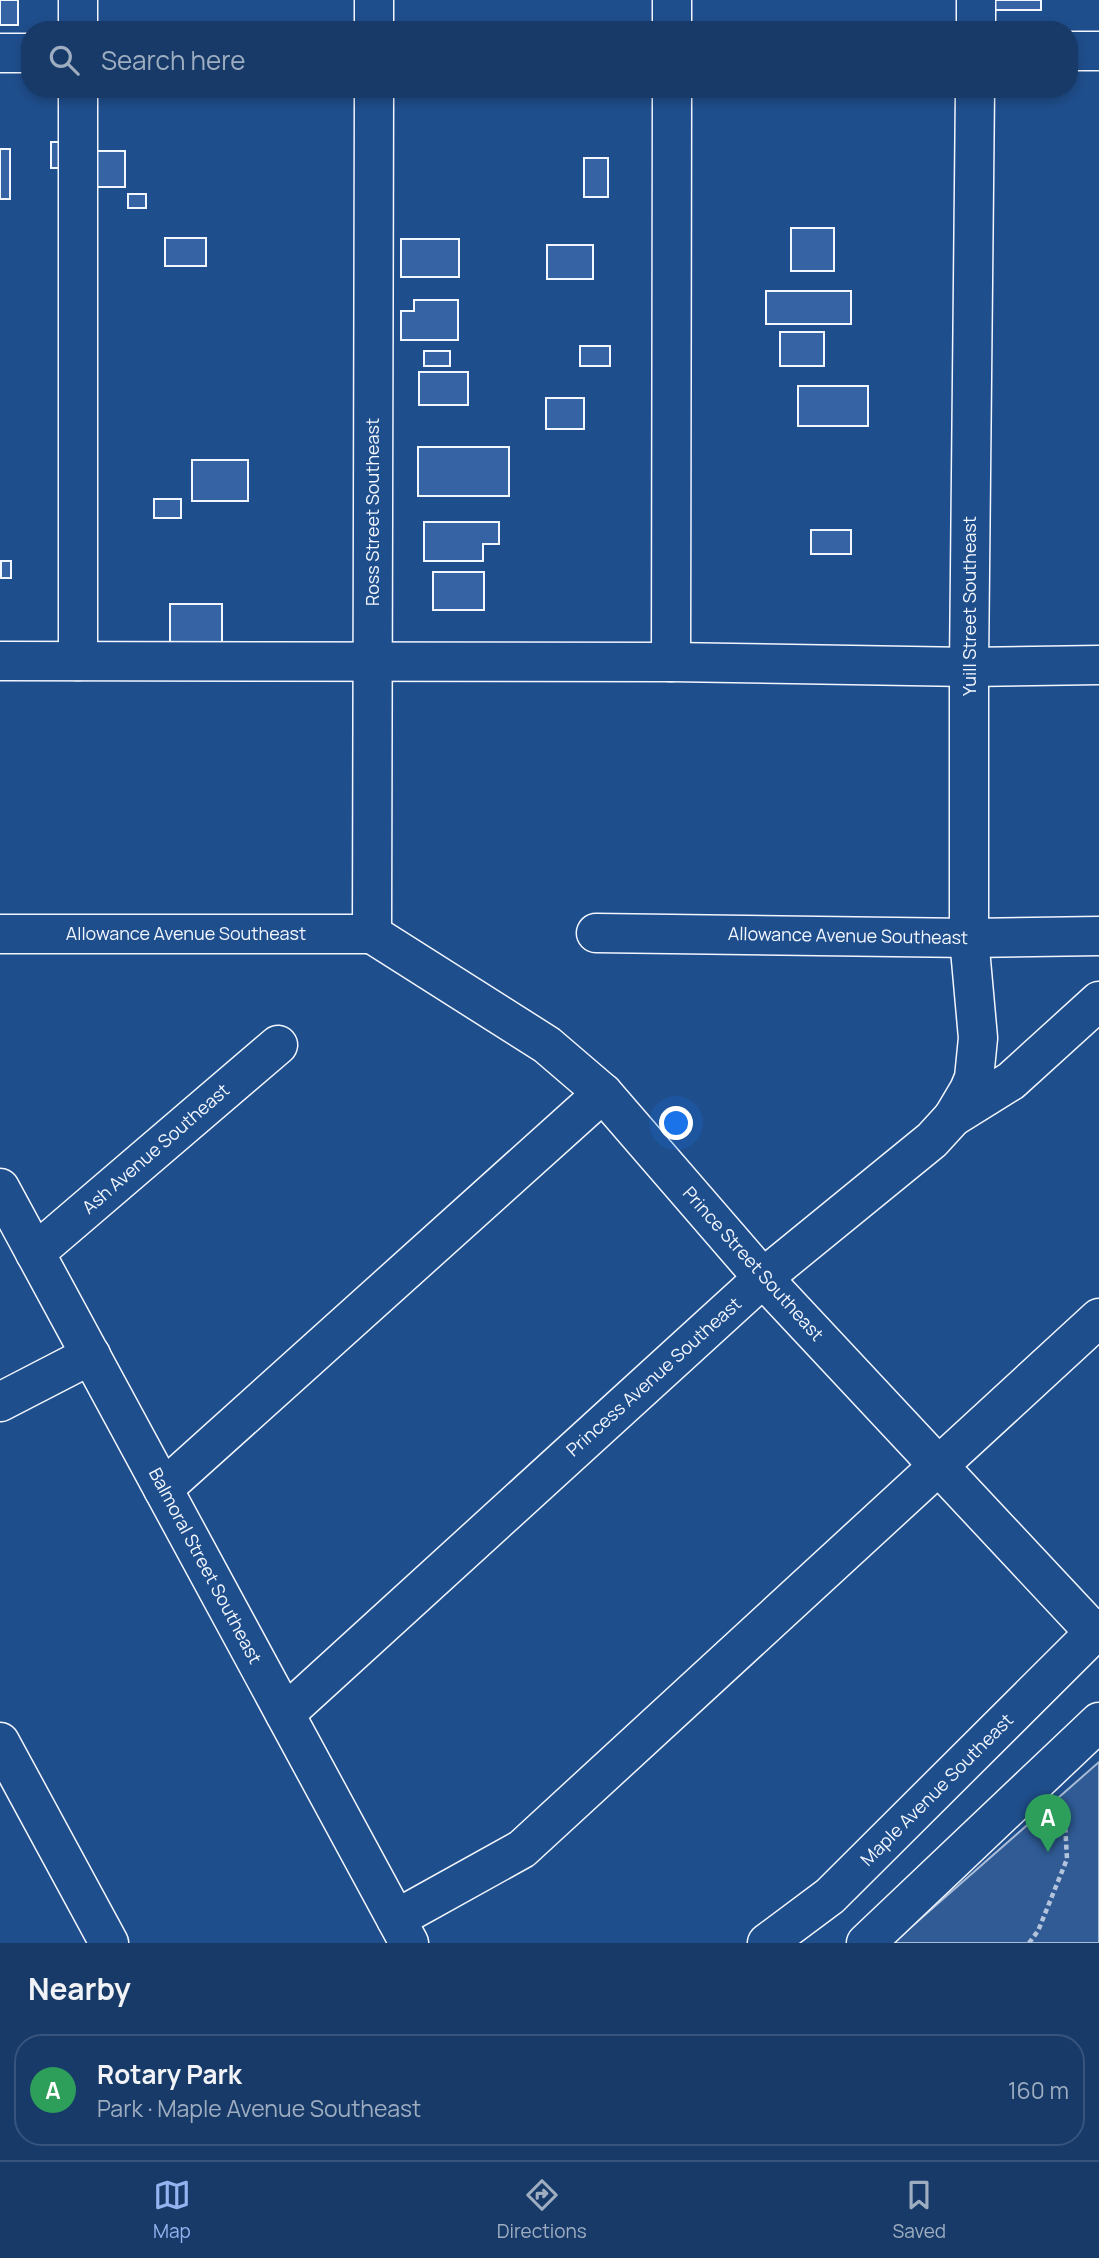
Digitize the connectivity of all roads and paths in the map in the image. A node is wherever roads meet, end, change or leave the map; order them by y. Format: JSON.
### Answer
{"nodes":[{"id":1,"x":78,"y":0,"type":"edge"},
{"id":2,"x":374,"y":0,"type":"edge"},
{"id":3,"x":672,"y":0,"type":"edge"},
{"id":4,"x":975,"y":0,"type":"edge"},
{"id":5,"x":78,"y":21,"type":"edge"},
{"id":6,"x":374,"y":21,"type":"edge"},
{"id":7,"x":672,"y":21,"type":"edge"},
{"id":8,"x":976,"y":21,"type":"edge"},
{"id":9,"x":1078,"y":51,"type":"edge"},
{"id":10,"x":1099,"y":51,"type":"edge"},
{"id":11,"x":0,"y":53,"type":"edge"},
{"id":12,"x":21,"y":53,"type":"edge"},
{"id":13,"x":78,"y":98,"type":"edge"},
{"id":14,"x":374,"y":98,"type":"edge"},
{"id":15,"x":672,"y":98,"type":"edge"},
{"id":16,"x":975,"y":98,"type":"edge"},
{"id":17,"x":0,"y":661,"type":"edge"},
{"id":18,"x":78,"y":662,"type":"junction"},
{"id":19,"x":372,"y":662,"type":"junction"},
{"id":20,"x":671,"y":662,"type":"junction"},
{"id":21,"x":1099,"y":665,"type":"edge"},
{"id":22,"x":969,"y":667,"type":"junction"},
{"id":23,"x":596,"y":933,"type":"dead end"},
{"id":24,"x":0,"y":934,"type":"edge"},
{"id":25,"x":372,"y":934,"type":"junction"},
{"id":26,"x":1099,"y":936,"type":"edge"},
{"id":27,"x":970,"y":938,"type":"junction"},
{"id":28,"x":1099,"y":1001,"type":"edge"},
{"id":29,"x":278,"y":1045,"type":"dead end"},
{"id":30,"x":603,"y":1093,"type":"junction"},
{"id":31,"x":953,"y":1116,"type":"junction"},
{"id":32,"x":0,"y":1188,"type":"edge"},
{"id":33,"x":35,"y":1253,"type":"junction"},
{"id":34,"x":763,"y":1278,"type":"junction"},
{"id":35,"x":1099,"y":1318,"type":"edge"},
{"id":36,"x":90,"y":1355,"type":"junction"},
{"id":37,"x":0,"y":1402,"type":"edge"},
{"id":38,"x":937,"y":1466,"type":"junction"},
{"id":39,"x":163,"y":1489,"type":"junction"},
{"id":40,"x":1097,"y":1633,"type":"edge"},
{"id":41,"x":285,"y":1714,"type":"junction"},
{"id":42,"x":1099,"y":1722,"type":"edge"},
{"id":43,"x":0,"y":1742,"type":"edge"},
{"id":44,"x":1062,"y":1758,"type":"junction"},
{"id":45,"x":403,"y":1931,"type":"edge"},
{"id":46,"x":109,"y":1943,"type":"edge"},
{"id":47,"x":767,"y":1943,"type":"edge"},
{"id":48,"x":866,"y":1943,"type":"edge"},
{"id":49,"x":1029,"y":1943,"type":"edge"}],
"edges":[{"from":1,"to":5,"type":"street"},
{"from":2,"to":6,"type":"street"},
{"from":3,"to":7,"type":"street"},
{"from":4,"to":8,"type":"street"},
{"from":9,"to":10,"type":"street"},
{"from":11,"to":12,"type":"street"},
{"from":13,"to":18,"type":"street"},
{"from":14,"to":19,"type":"street","name":"Ross Street Southeast"},
{"from":15,"to":20,"type":"street"},
{"from":16,"to":22,"type":"street","name":"Yuill Street Southeast"},
{"from":17,"to":18,"type":"street"},
{"from":18,"to":19,"type":"street"},
{"from":19,"to":20,"type":"street"},
{"from":19,"to":25,"type":"street","name":"Ross Street Southeast"},
{"from":20,"to":22,"type":"street"},
{"from":21,"to":22,"type":"street"},
{"from":22,"to":27,"type":"street","name":"Yuill Street Southeast"},
{"from":23,"to":27,"type":"street","name":"Allowance Avenue Southeast"},
{"from":24,"to":25,"type":"street","name":"Allowance Avenue Southeast"},
{"from":25,"to":30,"type":"street","name":"Prince Street Southeast"},
{"from":26,"to":27,"type":"street","name":"Allowance Avenue Southeast"},
{"from":27,"to":31,"type":"street","name":"Yuill Street Southeast"},
{"from":28,"to":31,"type":"street","name":"Princess Avenue Southeast"},
{"from":29,"to":33,"type":"street","name":"Ash Avenue Southeast"},
{"from":30,"to":34,"type":"street","name":"Prince Street Southeast"},
{"from":30,"to":39,"type":"street"},
{"from":31,"to":34,"type":"street","name":"Princess Avenue Southeast"},
{"from":32,"to":33,"type":"street","name":"Balmoral Street Southeast"},
{"from":33,"to":36,"type":"street","name":"Balmoral Street Southeast"},
{"from":34,"to":38,"type":"street","name":"Prince Street Southeast"},
{"from":34,"to":41,"type":"street","name":"Princess Avenue Southeast"},
{"from":35,"to":38,"type":"street"},
{"from":36,"to":37,"type":"street"},
{"from":36,"to":39,"type":"street","name":"Balmoral Street Southeast"},
{"from":38,"to":40,"type":"street","name":"Prince Street Southeast"},
{"from":38,"to":45,"type":"street"},
{"from":39,"to":41,"type":"street","name":"Balmoral Street Southeast"},
{"from":40,"to":47,"type":"street","name":"Maple Avenue Southeast"},
{"from":41,"to":45,"type":"street","name":"Balmoral Street Southeast"},
{"from":42,"to":44,"type":"street"},
{"from":43,"to":46,"type":"street"},
{"from":44,"to":48,"type":"street"},
{"from":44,"to":49,"type":"path"}]}
